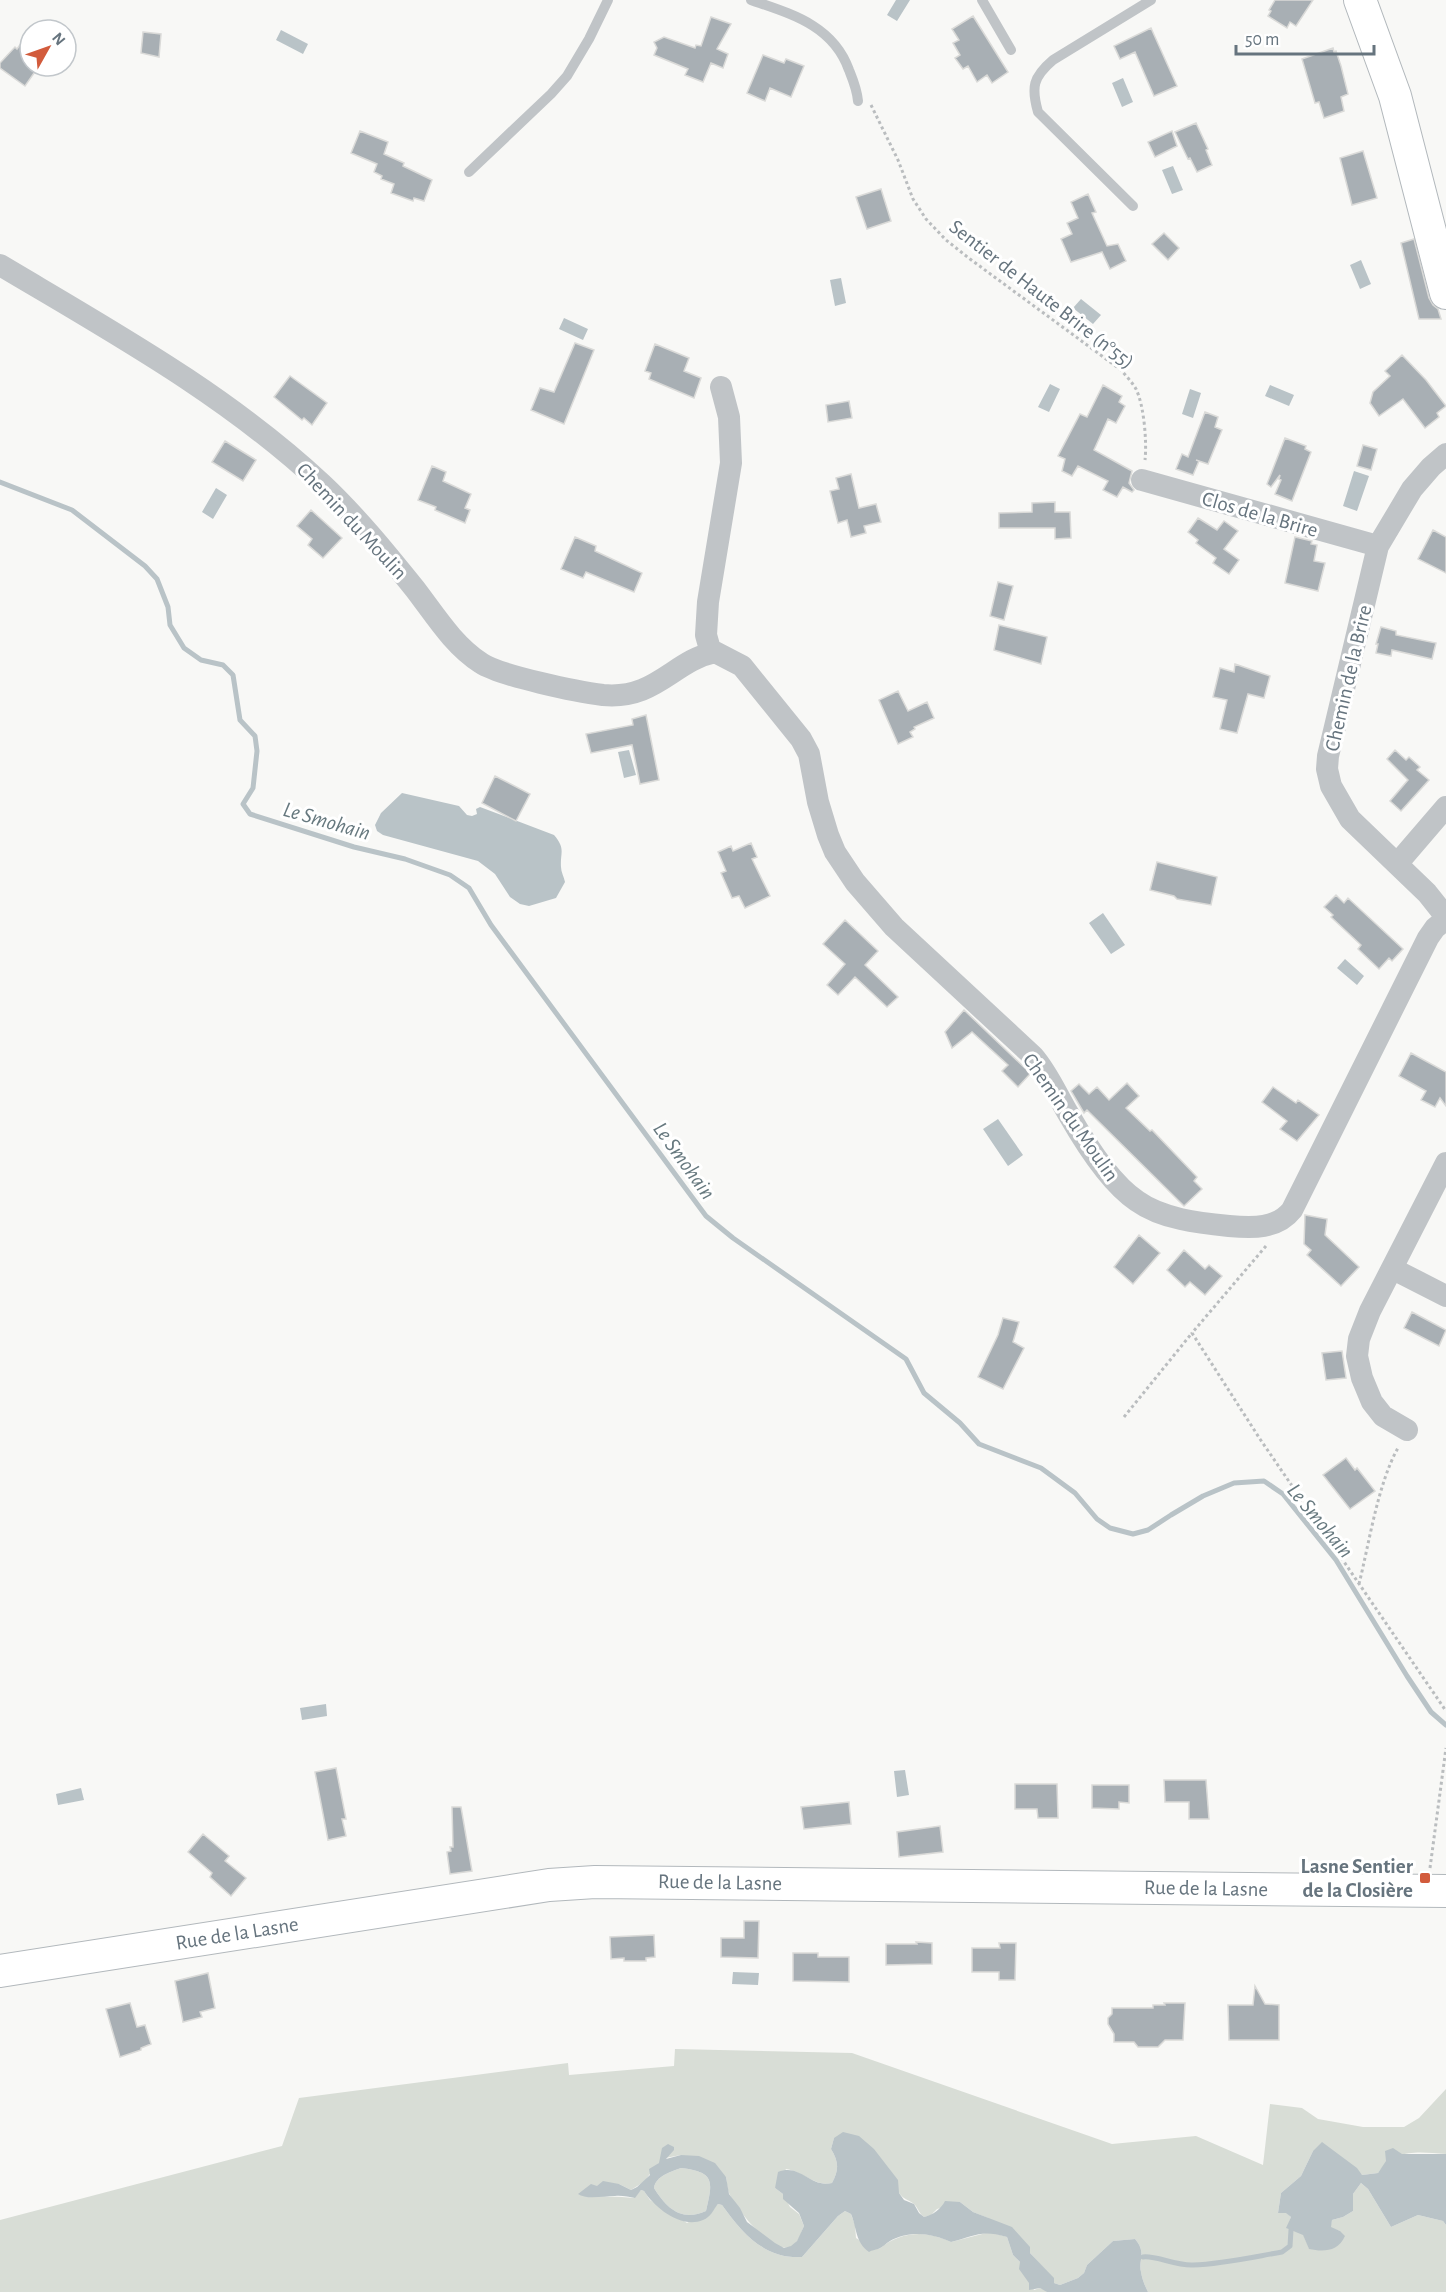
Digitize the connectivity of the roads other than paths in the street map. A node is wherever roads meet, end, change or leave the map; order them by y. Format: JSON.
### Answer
{"nodes":[{"id":1,"x":608,"y":0,"type":"edge"},
{"id":2,"x":751,"y":0,"type":"edge"},
{"id":3,"x":982,"y":0,"type":"edge"},
{"id":4,"x":1151,"y":0,"type":"edge"},
{"id":5,"x":1360,"y":0,"type":"edge"},
{"id":6,"x":1011,"y":50,"type":"dead end"},
{"id":7,"x":862,"y":99,"type":"road end"},
{"id":8,"x":469,"y":172,"type":"dead end"},
{"id":9,"x":1133,"y":206,"type":"dead end"},
{"id":10,"x":0,"y":265,"type":"edge"},
{"id":11,"x":1446,"y":293,"type":"edge"},
{"id":12,"x":722,"y":387,"type":"dead end"},
{"id":13,"x":1446,"y":454,"type":"edge"},
{"id":14,"x":1142,"y":480,"type":"road end"},
{"id":15,"x":1378,"y":546,"type":"junction"},
{"id":16,"x":711,"y":653,"type":"junction"},
{"id":17,"x":1446,"y":807,"type":"edge"},
{"id":18,"x":1396,"y":864,"type":"junction"},
{"id":19,"x":1446,"y":918,"type":"edge"},
{"id":20,"x":1446,"y":1163,"type":"edge"},
{"id":21,"x":1393,"y":1269,"type":"junction"},
{"id":22,"x":1446,"y":1296,"type":"edge"},
{"id":23,"x":1407,"y":1430,"type":"road end"},
{"id":24,"x":1436,"y":1890,"type":"edge"},
{"id":25,"x":0,"y":1971,"type":"edge"}],
"edges":[{"from":1,"to":8,"type":"lane"},
{"from":2,"to":7,"type":"lane"},
{"from":3,"to":6,"type":"lane"},
{"from":4,"to":9,"type":"lane"},
{"from":5,"to":11,"type":"street"},
{"from":10,"to":16,"type":"street","name":"Chemin du Moulin"},
{"from":12,"to":16,"type":"street"},
{"from":13,"to":15,"type":"street","name":"Chemin de la Brire"},
{"from":14,"to":15,"type":"street","name":"Clos de la Brire"},
{"from":15,"to":18,"type":"street","name":"Chemin de la Brire"},
{"from":16,"to":19,"type":"street","name":"Chemin du Moulin"},
{"from":17,"to":18,"type":"street"},
{"from":18,"to":19,"type":"street","name":"Chemin de la Brire"},
{"from":20,"to":21,"type":"street"},
{"from":21,"to":22,"type":"street"},
{"from":21,"to":23,"type":"street"},
{"from":24,"to":25,"type":"street","name":"Rue de la Lasne"}]}
